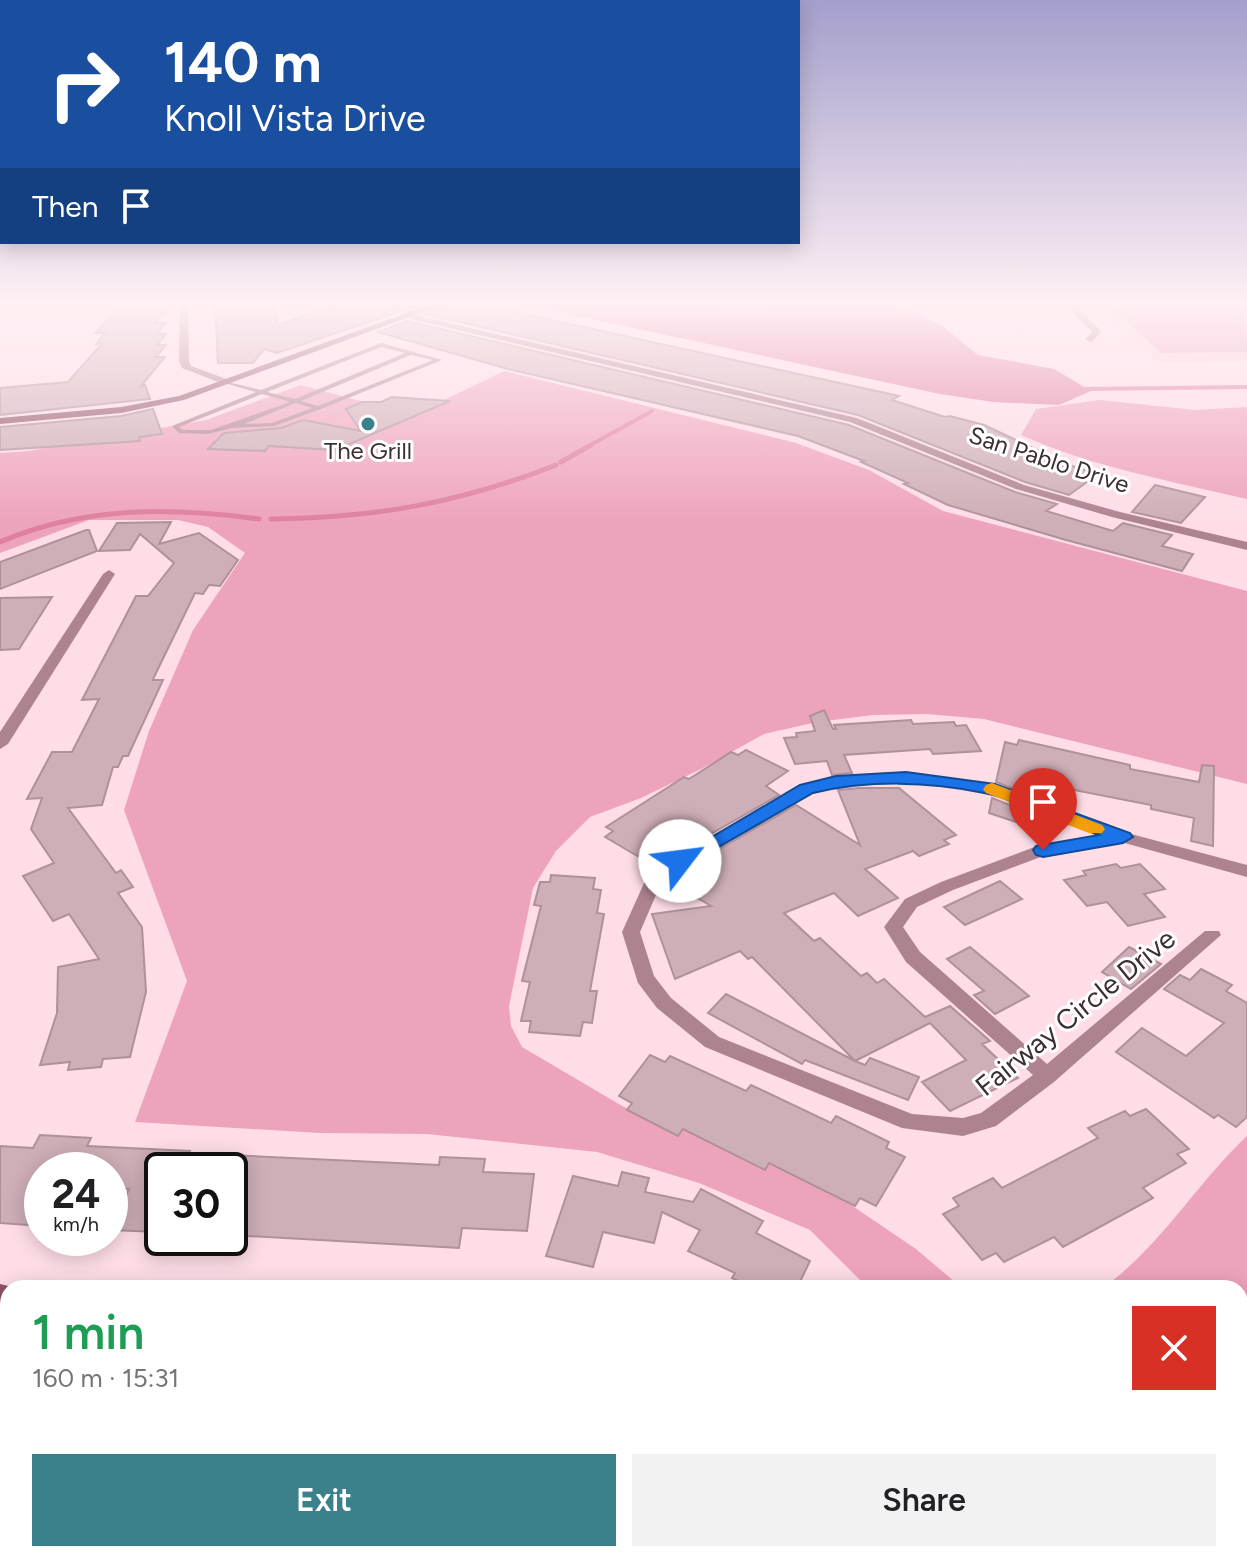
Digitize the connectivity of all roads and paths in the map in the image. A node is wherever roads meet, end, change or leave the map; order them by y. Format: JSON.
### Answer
{"nodes":[{"id":1,"x":212,"y":377,"type":"edge"},
{"id":2,"x":240,"y":377,"type":"edge"},
{"id":3,"x":303,"y":377,"type":"edge"},
{"id":4,"x":351,"y":377,"type":"edge"},
{"id":5,"x":397,"y":377,"type":"edge"},
{"id":6,"x":669,"y":377,"type":"edge"},
{"id":7,"x":226,"y":382,"type":"junction"},
{"id":8,"x":264,"y":393,"type":"junction"},
{"id":9,"x":292,"y":401,"type":"junction"},
{"id":10,"x":319,"y":408,"type":"junction"},
{"id":11,"x":0,"y":421,"type":"edge"},
{"id":12,"x":225,"y":426,"type":"junction"},
{"id":13,"x":1247,"y":546,"type":"edge"},
{"id":14,"x":109,"y":574,"type":"dead end"},
{"id":15,"x":0,"y":744,"type":"edge"},
{"id":16,"x":1123,"y":837,"type":"junction"},
{"id":17,"x":1247,"y":871,"type":"edge"},
{"id":18,"x":1212,"y":935,"type":"dead end"},
{"id":19,"x":1047,"y":1076,"type":"junction"}],
"edges":[{"from":1,"to":7,"type":"street"},
{"from":2,"to":7,"type":"street"},
{"from":3,"to":8,"type":"lane"},
{"from":4,"to":9,"type":"lane"},
{"from":5,"to":10,"type":"lane"},
{"from":6,"to":13,"type":"street","name":"San Pablo Drive"},
{"from":7,"to":8,"type":"lane"},
{"from":7,"to":11,"type":"street"},
{"from":8,"to":9,"type":"lane"},
{"from":8,"to":12,"type":"lane"},
{"from":9,"to":10,"type":"lane"},
{"from":9,"to":12,"type":"lane"},
{"from":10,"to":12,"type":"lane"},
{"from":14,"to":15,"type":"street"},
{"from":16,"to":17,"type":"street","name":"Fairway Circle Drive"},
{"from":16,"to":19,"type":"street"},
{"from":16,"to":19,"type":"street","name":"Fairway Circle Drive"},
{"from":18,"to":19,"type":"street","name":"Fairway Circle Drive"}]}
